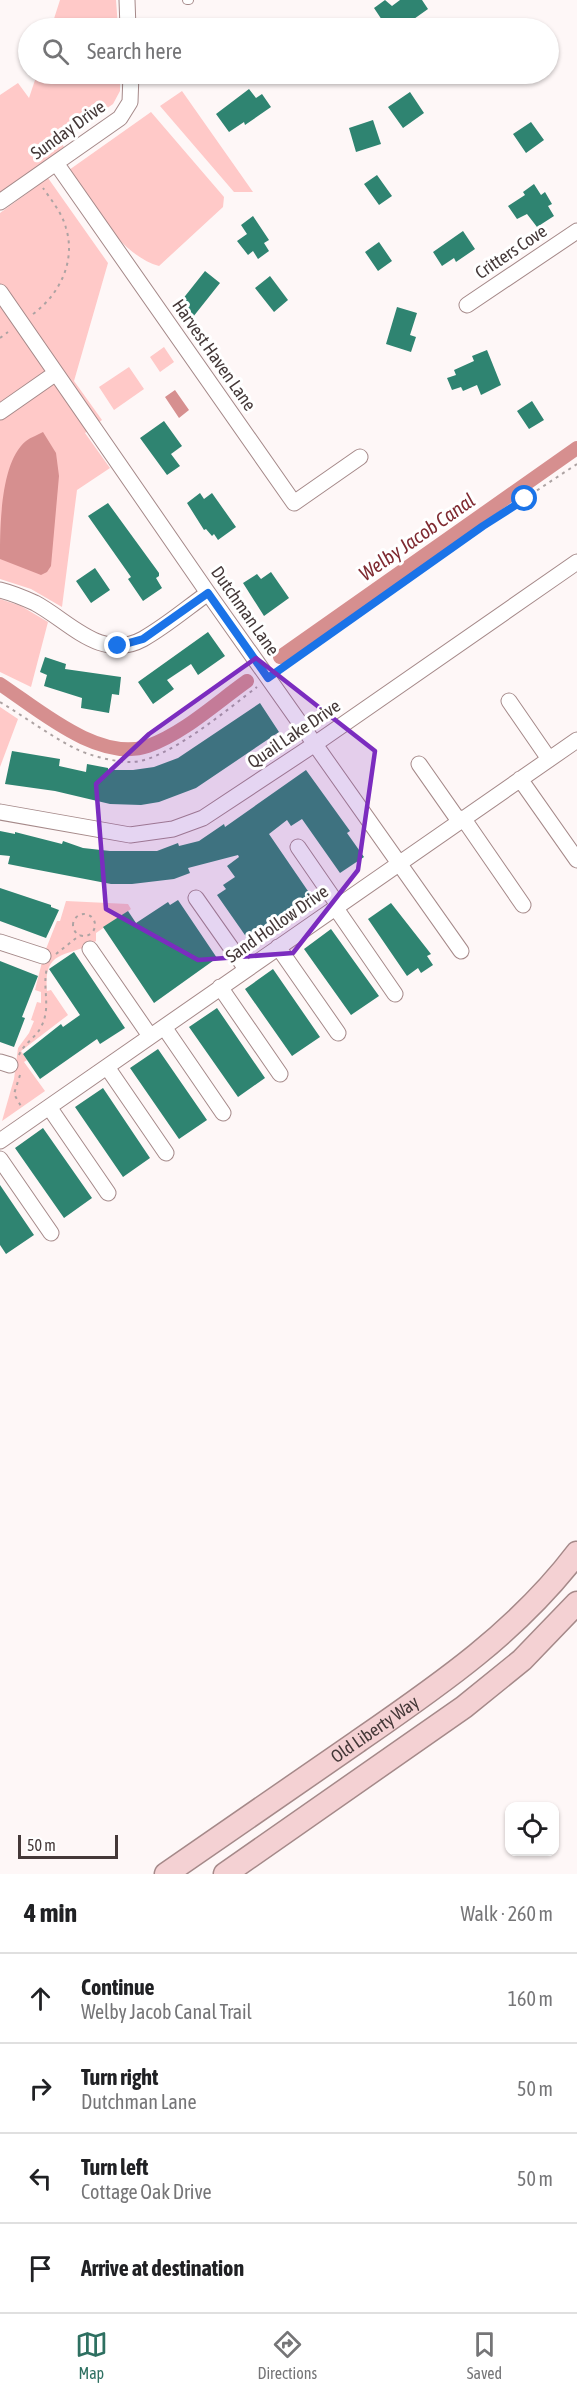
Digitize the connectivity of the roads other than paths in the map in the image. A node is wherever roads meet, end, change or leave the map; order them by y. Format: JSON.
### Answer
{"nodes":[{"id":1,"x":127,"y":0,"type":"edge"},
{"id":2,"x":128,"y":18,"type":"edge"},
{"id":3,"x":131,"y":84,"type":"edge"},
{"id":4,"x":56,"y":163,"type":"junction"},
{"id":5,"x":0,"y":202,"type":"edge"},
{"id":6,"x":577,"y":231,"type":"edge"},
{"id":7,"x":0,"y":292,"type":"edge"},
{"id":8,"x":467,"y":305,"type":"dead end"},
{"id":9,"x":56,"y":373,"type":"junction"},
{"id":10,"x":0,"y":412,"type":"edge"},
{"id":11,"x":360,"y":457,"type":"dead end"},
{"id":12,"x":577,"y":562,"type":"edge"},
{"id":13,"x":0,"y":590,"type":"edge"},
{"id":14,"x":208,"y":593,"type":"junction"},
{"id":15,"x":509,"y":701,"type":"dead end"},
{"id":16,"x":577,"y":740,"type":"edge"},
{"id":17,"x":315,"y":744,"type":"junction"},
{"id":18,"x":549,"y":759,"type":"junction"},
{"id":19,"x":418,"y":764,"type":"dead end"},
{"id":20,"x":520,"y":779,"type":"junction"},
{"id":21,"x":0,"y":812,"type":"edge"},
{"id":22,"x":461,"y":820,"type":"junction"},
{"id":23,"x":298,"y":847,"type":"dead end"},
{"id":24,"x":577,"y":860,"type":"edge"},
{"id":25,"x":399,"y":863,"type":"junction"},
{"id":26,"x":196,"y":898,"type":"dead end"},
{"id":27,"x":523,"y":905,"type":"dead end"},
{"id":28,"x":336,"y":906,"type":"junction"},
{"id":29,"x":0,"y":942,"type":"edge"},
{"id":30,"x":278,"y":947,"type":"junction"},
{"id":31,"x":90,"y":948,"type":"dead end"},
{"id":32,"x":461,"y":951,"type":"dead end"},
{"id":33,"x":43,"y":956,"type":"dead end"},
{"id":34,"x":246,"y":969,"type":"junction"},
{"id":35,"x":220,"y":987,"type":"junction"},
{"id":36,"x":395,"y":994,"type":"dead end"},
{"id":37,"x":164,"y":1027,"type":"junction"},
{"id":38,"x":338,"y":1033,"type":"dead end"},
{"id":39,"x":150,"y":1036,"type":"junction"},
{"id":40,"x":107,"y":1067,"type":"junction"},
{"id":41,"x":280,"y":1074,"type":"dead end"},
{"id":42,"x":49,"y":1107,"type":"junction"},
{"id":43,"x":224,"y":1113,"type":"dead end"},
{"id":44,"x":0,"y":1141,"type":"edge"},
{"id":45,"x":166,"y":1153,"type":"dead end"},
{"id":46,"x":0,"y":1159,"type":"edge"},
{"id":47,"x":108,"y":1192,"type":"dead end"},
{"id":48,"x":51,"y":1233,"type":"dead end"},
{"id":49,"x":572,"y":1559,"type":"edge"},
{"id":50,"x":577,"y":1603,"type":"edge"},
{"id":51,"x":166,"y":1874,"type":"edge"},
{"id":52,"x":225,"y":1874,"type":"edge"}],
"edges":[{"from":1,"to":2,"type":"street"},
{"from":3,"to":4,"type":"street","name":"Sunday Drive"},
{"from":4,"to":5,"type":"street","name":"Sunday Drive"},
{"from":4,"to":11,"type":"street","name":"Harvest Haven Lane"},
{"from":6,"to":8,"type":"street","name":"Critters Cove"},
{"from":7,"to":9,"type":"street","name":"Dutchman Lane"},
{"from":9,"to":10,"type":"street"},
{"from":9,"to":14,"type":"street","name":"Dutchman Lane"},
{"from":12,"to":17,"type":"street","name":"Quail Lake Drive"},
{"from":13,"to":14,"type":"street"},
{"from":14,"to":17,"type":"street","name":"Dutchman Lane"},
{"from":15,"to":18,"type":"street"},
{"from":16,"to":18,"type":"street","name":"Sand Hollow Drive"},
{"from":17,"to":21,"type":"street","name":"Quail Lake Drive"},
{"from":17,"to":25,"type":"street","name":"Dutchman Lane"},
{"from":18,"to":20,"type":"street","name":"Sand Hollow Drive"},
{"from":19,"to":22,"type":"street"},
{"from":20,"to":22,"type":"street","name":"Sand Hollow Drive"},
{"from":20,"to":24,"type":"street"},
{"from":22,"to":25,"type":"street","name":"Sand Hollow Drive"},
{"from":22,"to":27,"type":"street"},
{"from":23,"to":28,"type":"street"},
{"from":25,"to":28,"type":"street","name":"Sand Hollow Drive"},
{"from":25,"to":32,"type":"street","name":"Dutchman Lane"},
{"from":26,"to":34,"type":"street"},
{"from":28,"to":30,"type":"street","name":"Sand Hollow Drive"},
{"from":28,"to":36,"type":"street"},
{"from":29,"to":33,"type":"street"},
{"from":30,"to":34,"type":"street","name":"Sand Hollow Drive"},
{"from":30,"to":38,"type":"street"},
{"from":31,"to":39,"type":"street"},
{"from":34,"to":35,"type":"street","name":"Sand Hollow Drive"},
{"from":35,"to":37,"type":"street","name":"Sand Hollow Drive"},
{"from":35,"to":41,"type":"street"},
{"from":37,"to":39,"type":"street","name":"Sand Hollow Drive"},
{"from":37,"to":43,"type":"street"},
{"from":39,"to":40,"type":"street","name":"Sand Hollow Drive"},
{"from":40,"to":42,"type":"street","name":"Sand Hollow Drive"},
{"from":40,"to":45,"type":"street"},
{"from":42,"to":44,"type":"street","name":"Sand Hollow Drive"},
{"from":42,"to":47,"type":"street"},
{"from":46,"to":48,"type":"street"},
{"from":49,"to":51,"type":"street","name":"Old Liberty Way"},
{"from":50,"to":52,"type":"street","name":"Old Liberty Way"}]}
